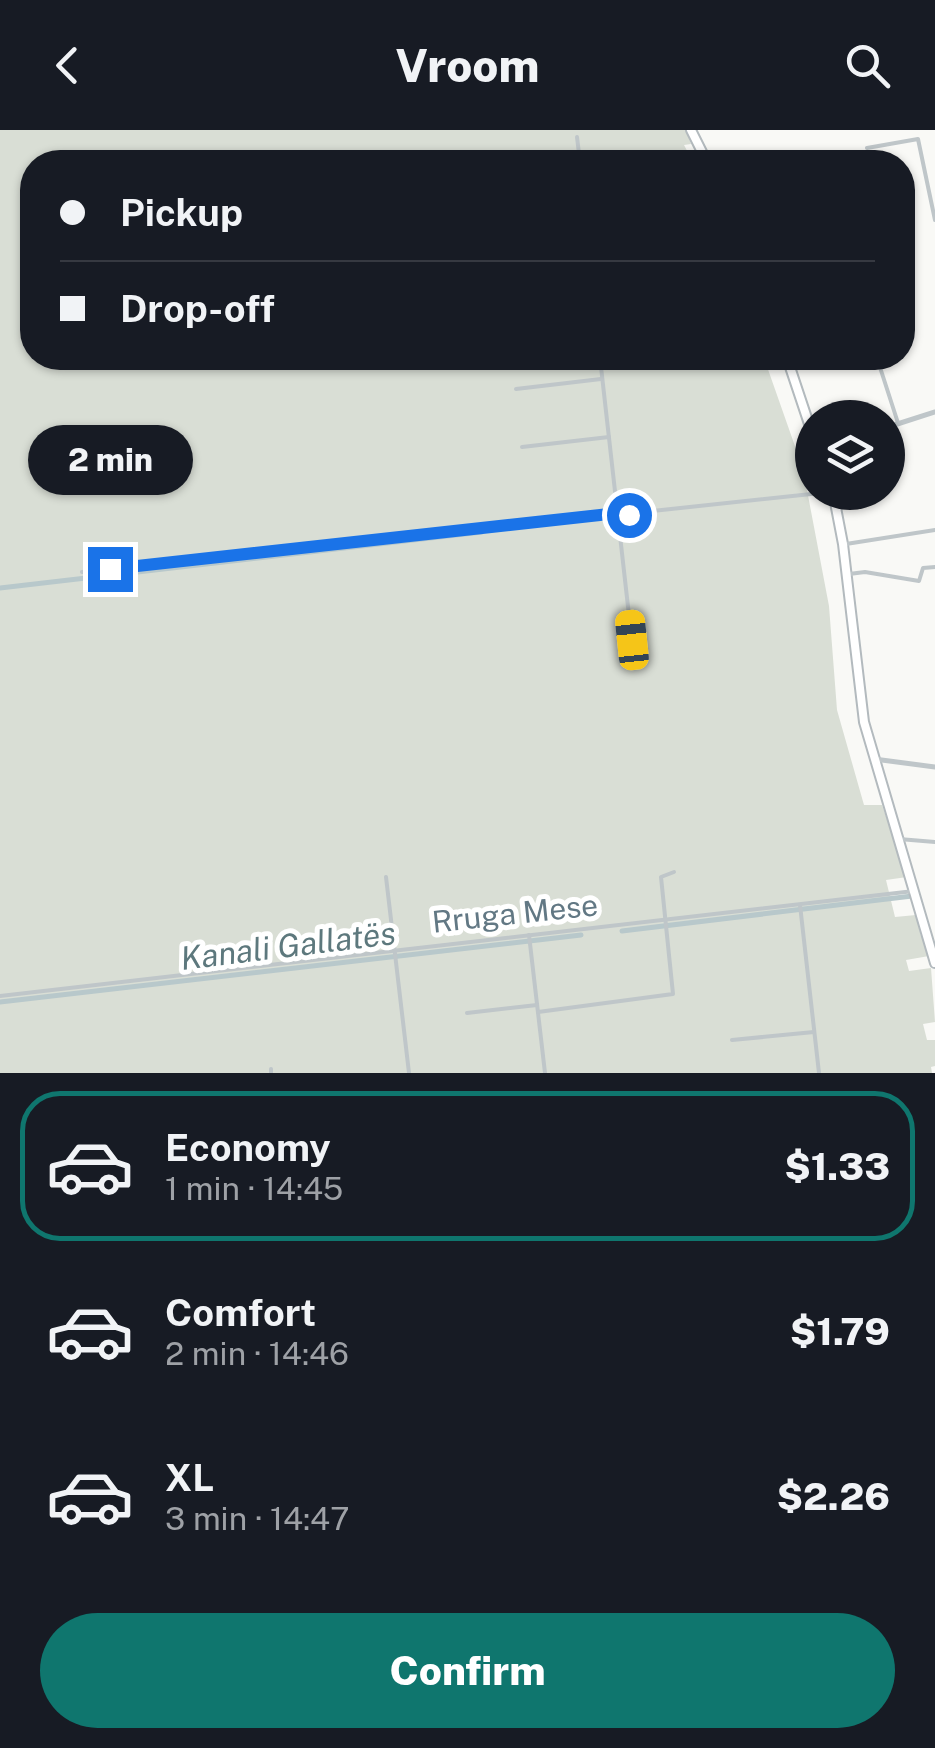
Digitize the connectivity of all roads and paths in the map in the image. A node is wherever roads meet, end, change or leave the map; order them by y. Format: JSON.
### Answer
{"nodes":[{"id":1,"x":577,"y":136,"type":"dead end"},
{"id":2,"x":867,"y":148,"type":"dead end"},
{"id":3,"x":579,"y":150,"type":"edge"},
{"id":4,"x":935,"y":220,"type":"edge"},
{"id":5,"x":601,"y":370,"type":"edge"},
{"id":6,"x":791,"y":370,"type":"edge"},
{"id":7,"x":881,"y":370,"type":"edge"},
{"id":8,"x":602,"y":379,"type":"junction"},
{"id":9,"x":516,"y":389,"type":"dead end"},
{"id":10,"x":799,"y":392,"type":"junction"},
{"id":11,"x":802,"y":400,"type":"edge"},
{"id":12,"x":802,"y":400,"type":"edge"},
{"id":13,"x":891,"y":400,"type":"edge"},
{"id":14,"x":935,"y":412,"type":"edge"},
{"id":15,"x":905,"y":421,"type":"edge"},
{"id":16,"x":609,"y":437,"type":"junction"},
{"id":17,"x":522,"y":447,"type":"dead end"},
{"id":18,"x":795,"y":496,"type":"edge"},
{"id":19,"x":836,"y":510,"type":"edge"},
{"id":20,"x":838,"y":510,"type":"edge"},
{"id":21,"x":618,"y":513,"type":"junction"},
{"id":22,"x":935,"y":530,"type":"edge"},
{"id":23,"x":846,"y":544,"type":"junction"},
{"id":24,"x":935,"y":567,"type":"edge"},
{"id":25,"x":82,"y":572,"type":"dead end"},
{"id":26,"x":849,"y":574,"type":"junction"},
{"id":27,"x":852,"y":629,"type":"junction"},
{"id":28,"x":637,"y":656,"type":"dead end"},
{"id":29,"x":874,"y":760,"type":"junction"},
{"id":30,"x":935,"y":766,"type":"edge"},
{"id":31,"x":900,"y":839,"type":"junction"},
{"id":32,"x":935,"y":842,"type":"edge"},
{"id":33,"x":674,"y":872,"type":"dead end"},
{"id":34,"x":386,"y":877,"type":"dead end"},
{"id":35,"x":916,"y":890,"type":"junction"},
{"id":36,"x":800,"y":907,"type":"junction"},
{"id":37,"x":666,"y":924,"type":"junction"},
{"id":38,"x":530,"y":940,"type":"junction"},
{"id":39,"x":396,"y":954,"type":"junction"},
{"id":40,"x":935,"y":962,"type":"edge"},
{"id":41,"x":0,"y":996,"type":"edge"},
{"id":42,"x":538,"y":1009,"type":"junction"},
{"id":43,"x":468,"y":1013,"type":"dead end"},
{"id":44,"x":814,"y":1032,"type":"junction"},
{"id":45,"x":732,"y":1040,"type":"dead end"},
{"id":46,"x":409,"y":1073,"type":"edge"},
{"id":47,"x":545,"y":1073,"type":"edge"},
{"id":48,"x":819,"y":1073,"type":"edge"}],
"edges":[{"from":1,"to":3,"type":"street"},
{"from":2,"to":4,"type":"street"},
{"from":5,"to":8,"type":"street"},
{"from":6,"to":10,"type":"main road"},
{"from":7,"to":13,"type":"street"},
{"from":8,"to":9,"type":"street"},
{"from":8,"to":16,"type":"street"},
{"from":10,"to":11,"type":"main road"},
{"from":10,"to":12,"type":"main road"},
{"from":14,"to":15,"type":"street"},
{"from":16,"to":17,"type":"street"},
{"from":16,"to":21,"type":"street"},
{"from":18,"to":21,"type":"street"},
{"from":19,"to":27,"type":"main road"},
{"from":20,"to":23,"type":"main road"},
{"from":21,"to":25,"type":"street"},
{"from":21,"to":28,"type":"street"},
{"from":22,"to":23,"type":"street"},
{"from":23,"to":26,"type":"main road"},
{"from":24,"to":26,"type":"street"},
{"from":26,"to":27,"type":"main road"},
{"from":27,"to":29,"type":"main road"},
{"from":29,"to":30,"type":"street"},
{"from":29,"to":31,"type":"main road"},
{"from":31,"to":32,"type":"street"},
{"from":31,"to":35,"type":"main road"},
{"from":33,"to":37,"type":"street"},
{"from":34,"to":39,"type":"street"},
{"from":35,"to":36,"type":"street","name":"Rruga Mese"},
{"from":35,"to":40,"type":"main road"},
{"from":36,"to":37,"type":"street","name":"Rruga Mese"},
{"from":36,"to":44,"type":"street"},
{"from":37,"to":38,"type":"street","name":"Rruga Mese"},
{"from":37,"to":42,"type":"street"},
{"from":38,"to":39,"type":"street","name":"Rruga Mese"},
{"from":38,"to":42,"type":"street"},
{"from":39,"to":41,"type":"street","name":"Rruga Mese"},
{"from":39,"to":46,"type":"street"},
{"from":42,"to":43,"type":"street"},
{"from":42,"to":47,"type":"street"},
{"from":44,"to":45,"type":"street"},
{"from":44,"to":48,"type":"street"}]}
